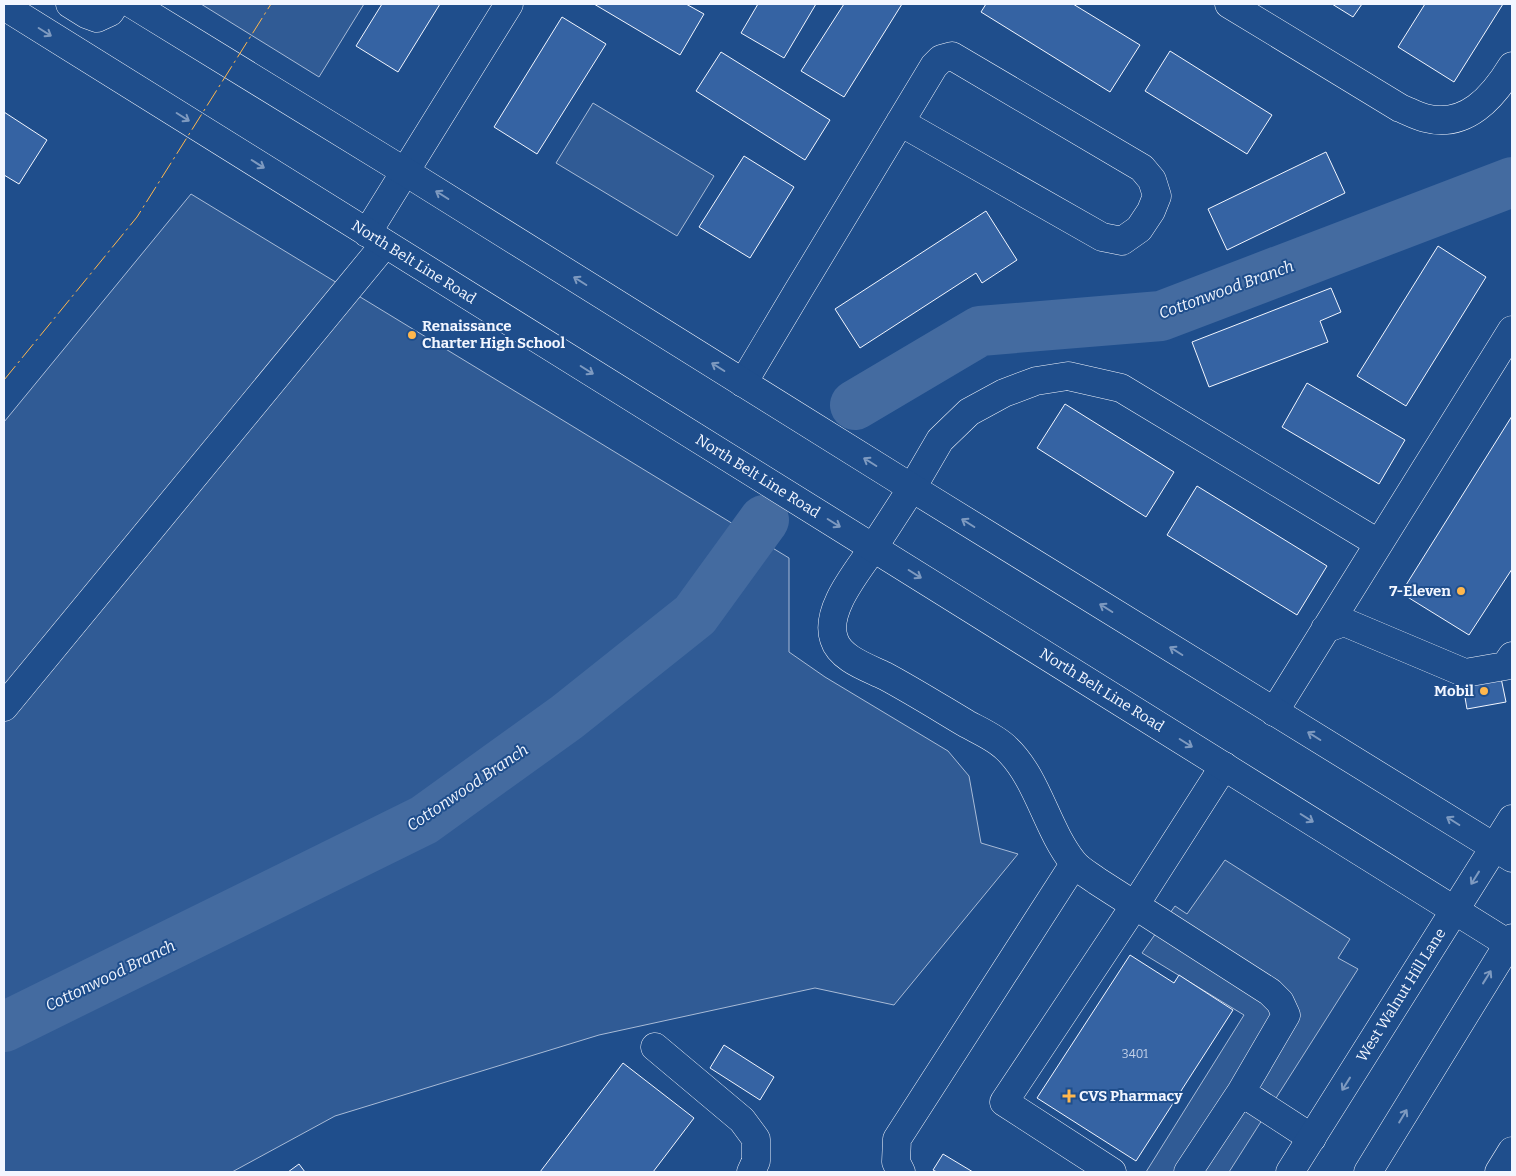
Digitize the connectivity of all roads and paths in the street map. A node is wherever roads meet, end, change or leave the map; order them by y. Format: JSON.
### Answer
{"nodes":[{"id":1,"x":70,"y":4,"type":"edge"},
{"id":2,"x":115,"y":4,"type":"edge"},
{"id":3,"x":132,"y":4,"type":"edge"},
{"id":4,"x":509,"y":4,"type":"edge"},
{"id":5,"x":1229,"y":4,"type":"edge"},
{"id":6,"x":4,"y":6,"type":"edge"},
{"id":7,"x":1512,"y":66,"type":"edge"},
{"id":8,"x":900,"y":122,"type":"junction"},
{"id":9,"x":404,"y":171,"type":"junction"},
{"id":10,"x":376,"y":238,"type":"junction"},
{"id":11,"x":1512,"y":330,"type":"edge"},
{"id":12,"x":743,"y":383,"type":"junction"},
{"id":13,"x":912,"y":488,"type":"junction"},
{"id":14,"x":1378,"y":543,"type":"junction"},
{"id":15,"x":873,"y":548,"type":"junction"},
{"id":16,"x":1325,"y":629,"type":"junction"},
{"id":17,"x":1512,"y":656,"type":"edge"},
{"id":18,"x":4,"y":707,"type":"edge"},
{"id":19,"x":1274,"y":712,"type":"junction"},
{"id":20,"x":1224,"y":766,"type":"junction"},
{"id":21,"x":1512,"y":819,"type":"edge"},
{"id":22,"x":1503,"y":853,"type":"edge"},
{"id":23,"x":1074,"y":864,"type":"junction"},
{"id":24,"x":1135,"y":905,"type":"junction"},
{"id":25,"x":1455,"y":909,"type":"junction"},
{"id":26,"x":1511,"y":942,"type":"edge"},
{"id":27,"x":655,"y":1047,"type":"dead end"},
{"id":28,"x":1241,"y":1092,"type":"junction"},
{"id":29,"x":1312,"y":1138,"type":"junction"},
{"id":30,"x":1512,"y":1150,"type":"edge"},
{"id":31,"x":751,"y":1172,"type":"edge"},
{"id":32,"x":901,"y":1172,"type":"edge"},
{"id":33,"x":1112,"y":1172,"type":"edge"},
{"id":34,"x":1188,"y":1172,"type":"edge"},
{"id":35,"x":1290,"y":1172,"type":"edge"},
{"id":36,"x":1368,"y":1172,"type":"edge"},
{"id":37,"x":1499,"y":1172,"type":"edge"}],
"edges":[{"from":1,"to":2,"type":"main road"},
{"from":3,"to":9,"type":"main road"},
{"from":4,"to":9,"type":"main road"},
{"from":5,"to":7,"type":"main road"},
{"from":6,"to":10,"type":"main road","name":"North Belt Line Road","one_way":true},
{"from":8,"to":8,"type":"main road"},
{"from":8,"to":12,"type":"main road"},
{"from":9,"to":10,"type":"main road"},
{"from":12,"to":9,"type":"main road","one_way":true},
{"from":10,"to":15,"type":"main road","name":"North Belt Line Road","one_way":true},
{"from":10,"to":18,"type":"main road"},
{"from":11,"to":14,"type":"main road"},
{"from":13,"to":12,"type":"main road","one_way":true},
{"from":13,"to":14,"type":"main road"},
{"from":13,"to":15,"type":"main road"},
{"from":19,"to":13,"type":"main road","one_way":true},
{"from":14,"to":16,"type":"main road"},
{"from":15,"to":20,"type":"main road","name":"North Belt Line Road","one_way":true},
{"from":15,"to":23,"type":"main road"},
{"from":16,"to":17,"type":"main road"},
{"from":16,"to":19,"type":"main road"},
{"from":22,"to":19,"type":"main road","one_way":true},
{"from":20,"to":24,"type":"main road"},
{"from":20,"to":25,"type":"main road","name":"North Belt Line Road","one_way":true},
{"from":21,"to":22,"type":"main road","name":"West Walnut Hill Lane"},
{"from":22,"to":25,"type":"main road","name":"West Walnut Hill Lane","one_way":true},
{"from":23,"to":24,"type":"main road"},
{"from":23,"to":32,"type":"main road"},
{"from":24,"to":28,"type":"main road"},
{"from":24,"to":33,"type":"main road"},
{"from":25,"to":26,"type":"main road","name":"North Belt Line Road"},
{"from":25,"to":29,"type":"main road","name":"West Walnut Hill Lane","one_way":true},
{"from":36,"to":26,"type":"main road","one_way":true},
{"from":27,"to":31,"type":"main road"},
{"from":28,"to":29,"type":"main road"},
{"from":28,"to":34,"type":"main road"},
{"from":29,"to":35,"type":"main road","name":"West Walnut Hill Lane"},
{"from":30,"to":37,"type":"main road"}]}
